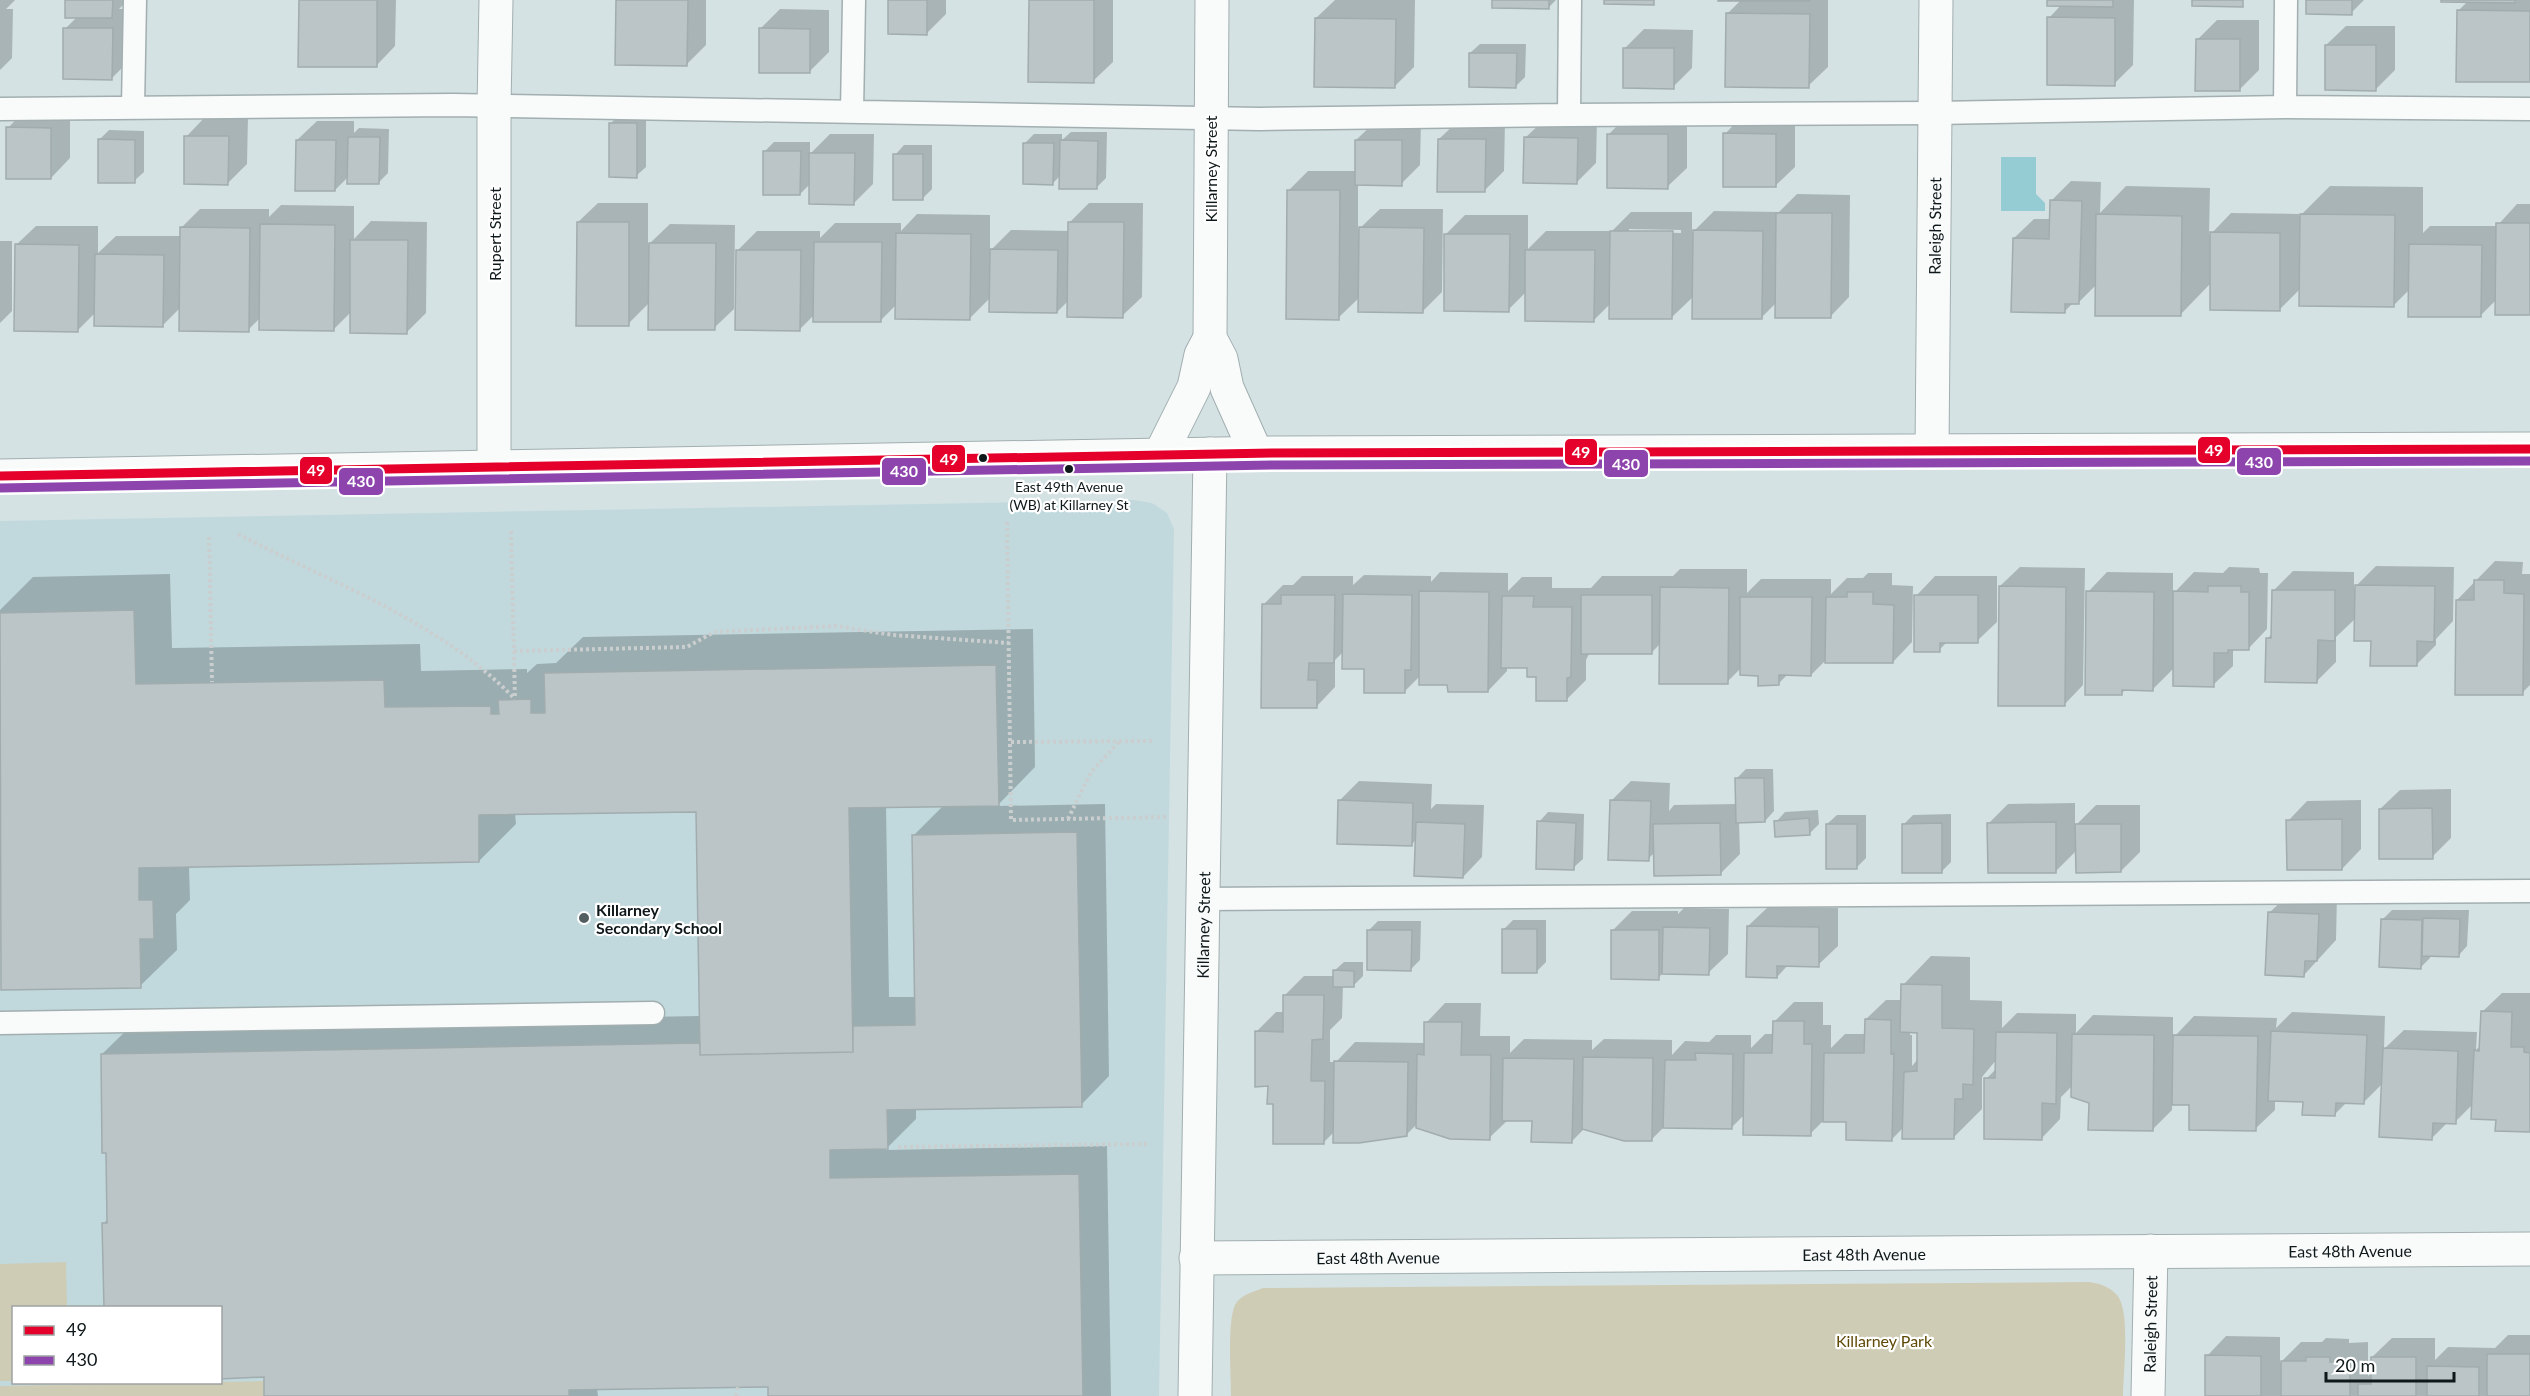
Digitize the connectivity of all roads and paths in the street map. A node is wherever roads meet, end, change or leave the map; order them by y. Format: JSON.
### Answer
{"nodes":[{"id":1,"x":135,"y":0,"type":"edge"},
{"id":2,"x":496,"y":0,"type":"edge"},
{"id":3,"x":855,"y":0,"type":"edge"},
{"id":4,"x":1212,"y":0,"type":"edge"},
{"id":5,"x":1570,"y":0,"type":"edge"},
{"id":6,"x":1936,"y":0,"type":"edge"},
{"id":7,"x":2286,"y":0,"type":"edge"},
{"id":8,"x":494,"y":106,"type":"junction"},
{"id":9,"x":133,"y":107,"type":"junction"},
{"id":10,"x":2285,"y":107,"type":"junction"},
{"id":11,"x":0,"y":109,"type":"edge"},
{"id":12,"x":2530,"y":109,"type":"edge"},
{"id":13,"x":852,"y":112,"type":"junction"},
{"id":14,"x":1935,"y":113,"type":"junction"},
{"id":15,"x":1569,"y":115,"type":"junction"},
{"id":16,"x":1210,"y":119,"type":"junction"},
{"id":17,"x":1210,"y":338,"type":"junction"},
{"id":18,"x":2530,"y":449,"type":"edge"},
{"id":19,"x":1932,"y":451,"type":"junction"},
{"id":20,"x":1256,"y":453,"type":"junction"},
{"id":21,"x":1160,"y":454,"type":"junction"},
{"id":22,"x":1210,"y":454,"type":"junction"},
{"id":23,"x":494,"y":468,"type":"junction"},
{"id":24,"x":0,"y":476,"type":"edge"},
{"id":25,"x":1007,"y":522,"type":"dead end"},
{"id":26,"x":511,"y":531,"type":"dead end"},
{"id":27,"x":238,"y":534,"type":"dead end"},
{"id":28,"x":209,"y":537,"type":"dead end"},
{"id":29,"x":1010,"y":643,"type":"junction"},
{"id":30,"x":514,"y":651,"type":"junction"},
{"id":31,"x":212,"y":682,"type":"dead end"},
{"id":32,"x":1120,"y":741,"type":"junction"},
{"id":33,"x":1155,"y":741,"type":"dead end"},
{"id":34,"x":1011,"y":742,"type":"junction"},
{"id":35,"x":1204,"y":816,"type":"junction"},
{"id":36,"x":1068,"y":819,"type":"junction"},
{"id":37,"x":2530,"y":891,"type":"edge"},
{"id":38,"x":1203,"y":899,"type":"junction"},
{"id":39,"x":653,"y":1013,"type":"dead end"},
{"id":40,"x":0,"y":1023,"type":"edge"},
{"id":41,"x":1148,"y":1144,"type":"dead end"},
{"id":42,"x":898,"y":1147,"type":"dead end"},
{"id":43,"x":2530,"y":1249,"type":"edge"},
{"id":44,"x":2151,"y":1251,"type":"junction"},
{"id":45,"x":1196,"y":1257,"type":"junction"},
{"id":46,"x":738,"y":1387,"type":"dead end"},
{"id":47,"x":736,"y":1396,"type":"edge"},
{"id":48,"x":1195,"y":1396,"type":"edge"},
{"id":49,"x":2148,"y":1396,"type":"edge"}],
"edges":[{"from":1,"to":9,"type":"lane"},
{"from":2,"to":8,"type":"street","name":"Rupert Street"},
{"from":3,"to":13,"type":"lane"},
{"from":4,"to":16,"type":"street","name":"Killarney Street"},
{"from":5,"to":15,"type":"lane"},
{"from":6,"to":14,"type":"street","name":"Raleigh Street"},
{"from":7,"to":10,"type":"lane"},
{"from":8,"to":9,"type":"lane"},
{"from":8,"to":13,"type":"lane"},
{"from":8,"to":23,"type":"street","name":"Rupert Street"},
{"from":9,"to":11,"type":"lane"},
{"from":10,"to":12,"type":"lane"},
{"from":10,"to":14,"type":"lane"},
{"from":13,"to":16,"type":"lane"},
{"from":14,"to":15,"type":"lane"},
{"from":14,"to":19,"type":"street","name":"Raleigh Street"},
{"from":15,"to":16,"type":"lane"},
{"from":16,"to":17,"type":"street","name":"Killarney Street"},
{"from":17,"to":20,"type":"street"},
{"from":17,"to":21,"type":"street"},
{"from":18,"to":19,"type":"street"},
{"from":19,"to":20,"type":"street"},
{"from":20,"to":22,"type":"street"},
{"from":21,"to":22,"type":"street"},
{"from":21,"to":23,"type":"street"},
{"from":22,"to":35,"type":"street","name":"Killarney Street"},
{"from":23,"to":24,"type":"street"},
{"from":25,"to":29,"type":"path"},
{"from":26,"to":30,"type":"path"},
{"from":27,"to":30,"type":"path"},
{"from":28,"to":31,"type":"path"},
{"from":29,"to":30,"type":"path"},
{"from":29,"to":34,"type":"path"},
{"from":32,"to":33,"type":"path"},
{"from":32,"to":34,"type":"path"},
{"from":32,"to":36,"type":"path"},
{"from":34,"to":36,"type":"path"},
{"from":35,"to":36,"type":"path"},
{"from":35,"to":38,"type":"street","name":"Killarney Street"},
{"from":37,"to":38,"type":"lane"},
{"from":38,"to":45,"type":"street","name":"Killarney Street"},
{"from":39,"to":40,"type":"lane"},
{"from":41,"to":42,"type":"path"},
{"from":43,"to":44,"type":"street","name":"East 48th Avenue"},
{"from":44,"to":45,"type":"street","name":"East 48th Avenue"},
{"from":44,"to":49,"type":"street","name":"Raleigh Street"},
{"from":45,"to":48,"type":"street","name":"Killarney Street"},
{"from":46,"to":47,"type":"path"}]}
